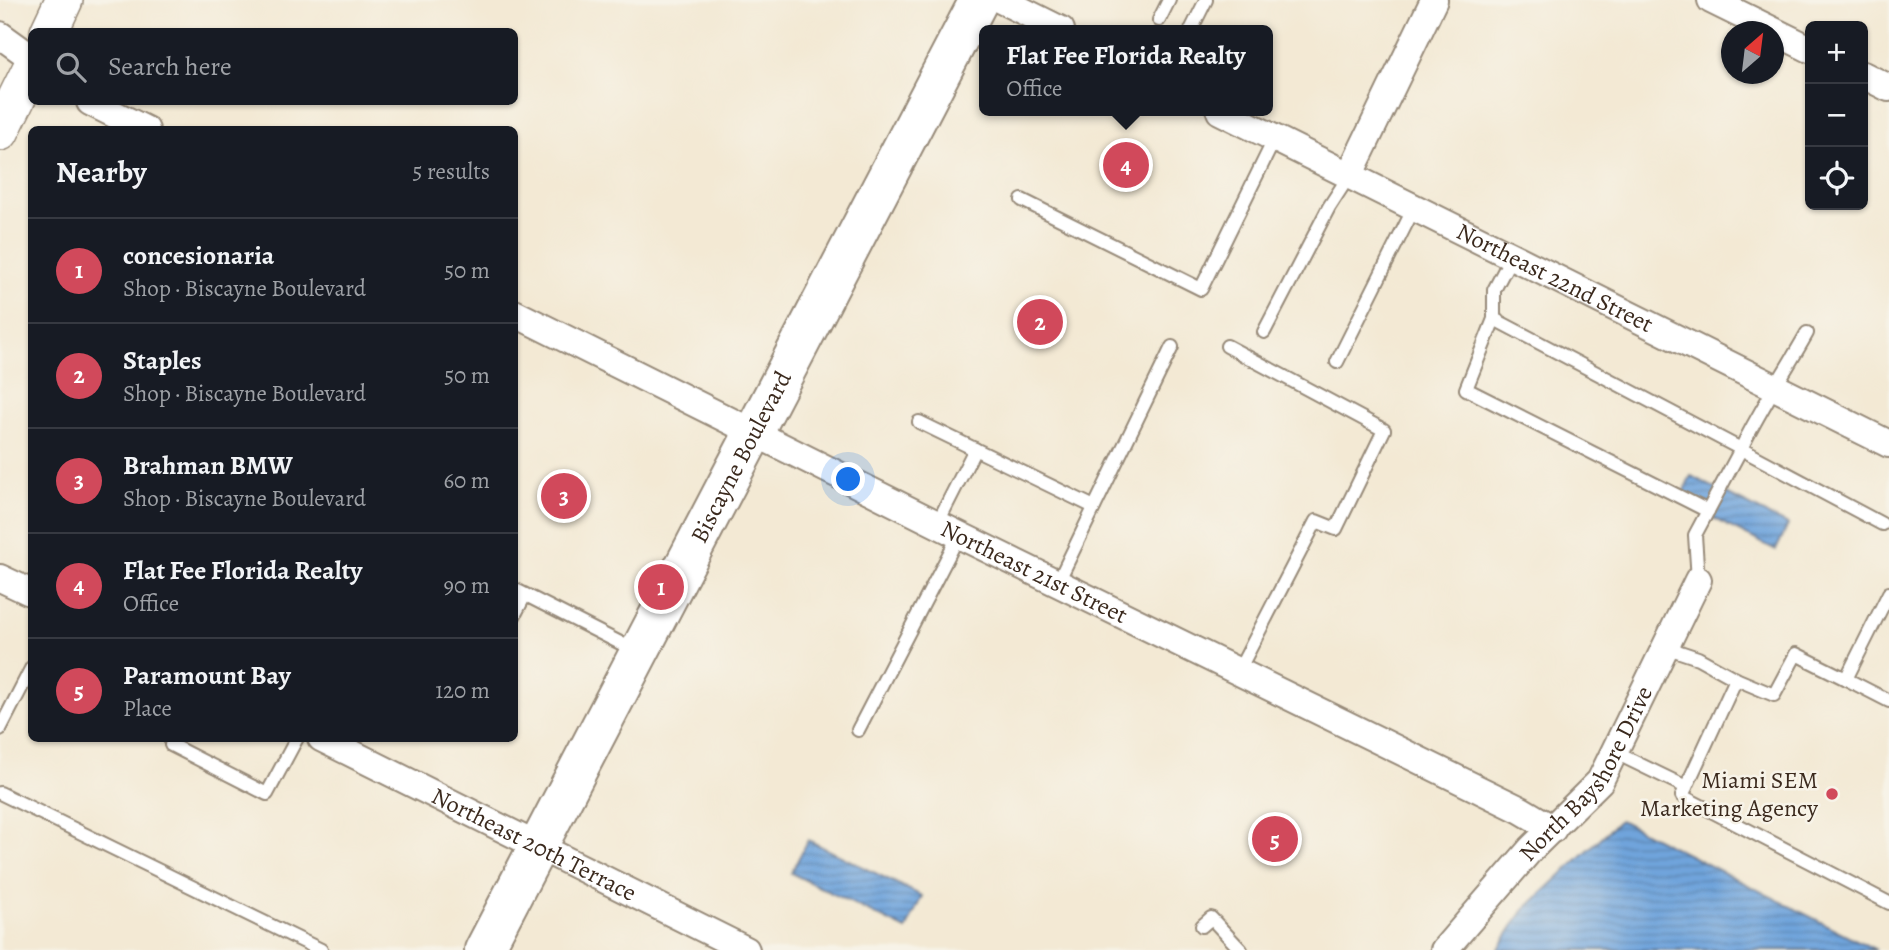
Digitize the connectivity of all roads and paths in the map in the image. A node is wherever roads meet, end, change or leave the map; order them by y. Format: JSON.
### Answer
{"nodes":[{"id":1,"x":64,"y":0,"type":"edge"},
{"id":2,"x":979,"y":0,"type":"edge"},
{"id":3,"x":1001,"y":0,"type":"edge"},
{"id":4,"x":1169,"y":0,"type":"edge"},
{"id":5,"x":1206,"y":0,"type":"edge"},
{"id":6,"x":1434,"y":0,"type":"edge"},
{"id":7,"x":1711,"y":0,"type":"edge"},
{"id":8,"x":1159,"y":20,"type":"dead end"},
{"id":9,"x":1051,"y":25,"type":"edge"},
{"id":10,"x":1194,"y":25,"type":"edge"},
{"id":11,"x":51,"y":28,"type":"edge"},
{"id":12,"x":0,"y":35,"type":"edge"},
{"id":13,"x":1805,"y":47,"type":"edge"},
{"id":14,"x":28,"y":55,"type":"edge"},
{"id":15,"x":28,"y":75,"type":"edge"},
{"id":16,"x":1868,"y":78,"type":"edge"},
{"id":17,"x":1889,"y":88,"type":"edge"},
{"id":18,"x":96,"y":105,"type":"edge"},
{"id":19,"x":1230,"y":116,"type":"edge"},
{"id":20,"x":138,"y":126,"type":"edge"},
{"id":21,"x":0,"y":132,"type":"edge"},
{"id":22,"x":1275,"y":138,"type":"junction"},
{"id":23,"x":1349,"y":176,"type":"junction"},
{"id":24,"x":1022,"y":200,"type":"dead end"},
{"id":25,"x":1414,"y":208,"type":"junction"},
{"id":26,"x":1512,"y":256,"type":"junction"},
{"id":27,"x":518,"y":315,"type":"edge"},
{"id":28,"x":1494,"y":319,"type":"junction"},
{"id":29,"x":1264,"y":332,"type":"dead end"},
{"id":30,"x":1807,"y":333,"type":"dead end"},
{"id":31,"x":1227,"y":346,"type":"dead end"},
{"id":32,"x":1172,"y":347,"type":"dead end"},
{"id":33,"x":1336,"y":362,"type":"dead end"},
{"id":34,"x":1776,"y":388,"type":"junction"},
{"id":35,"x":919,"y":422,"type":"dead end"},
{"id":36,"x":755,"y":432,"type":"junction"},
{"id":37,"x":1889,"y":444,"type":"edge"},
{"id":38,"x":975,"y":449,"type":"junction"},
{"id":39,"x":1741,"y":449,"type":"junction"},
{"id":40,"x":1094,"y":508,"type":"junction"},
{"id":41,"x":1708,"y":511,"type":"junction"},
{"id":42,"x":1882,"y":524,"type":"dead end"},
{"id":43,"x":948,"y":530,"type":"junction"},
{"id":44,"x":0,"y":578,"type":"edge"},
{"id":45,"x":1698,"y":580,"type":"joint"},
{"id":46,"x":1058,"y":582,"type":"junction"},
{"id":47,"x":28,"y":591,"type":"edge"},
{"id":48,"x":520,"y":592,"type":"edge"},
{"id":49,"x":1889,"y":593,"type":"edge"},
{"id":50,"x":1665,"y":647,"type":"junction"},
{"id":51,"x":640,"y":653,"type":"junction"},
{"id":52,"x":1239,"y":670,"type":"junction"},
{"id":53,"x":28,"y":675,"type":"edge"},
{"id":54,"x":1736,"y":679,"type":"junction"},
{"id":55,"x":1846,"y":679,"type":"junction"},
{"id":56,"x":1889,"y":701,"type":"edge"},
{"id":57,"x":0,"y":730,"type":"edge"},
{"id":58,"x":858,"y":730,"type":"dead end"},
{"id":59,"x":172,"y":742,"type":"edge"},
{"id":60,"x":295,"y":742,"type":"edge"},
{"id":61,"x":329,"y":742,"type":"edge"},
{"id":62,"x":1614,"y":752,"type":"junction"},
{"id":63,"x":1686,"y":787,"type":"junction"},
{"id":64,"x":0,"y":793,"type":"edge"},
{"id":65,"x":1553,"y":828,"type":"junction"},
{"id":66,"x":538,"y":848,"type":"junction"},
{"id":67,"x":1889,"y":903,"type":"edge"},
{"id":68,"x":1202,"y":926,"type":"dead end"},
{"id":69,"x":321,"y":950,"type":"edge"},
{"id":70,"x":484,"y":950,"type":"edge"},
{"id":71,"x":746,"y":950,"type":"edge"},
{"id":72,"x":1241,"y":950,"type":"edge"},
{"id":73,"x":1444,"y":950,"type":"edge"}],
"edges":[{"from":1,"to":11,"type":"main road"},
{"from":2,"to":36,"type":"main road","name":"Biscayne Boulevard"},
{"from":3,"to":9,"type":"street"},
{"from":4,"to":8,"type":"lane"},
{"from":5,"to":10,"type":"lane"},
{"from":6,"to":23,"type":"street"},
{"from":7,"to":13,"type":"street"},
{"from":12,"to":14,"type":"street"},
{"from":15,"to":21,"type":"main road"},
{"from":16,"to":17,"type":"street"},
{"from":18,"to":20,"type":"street"},
{"from":19,"to":22,"type":"street","name":"Northeast 22nd Street"},
{"from":22,"to":23,"type":"street","name":"Northeast 22nd Street"},
{"from":22,"to":24,"type":"lane"},
{"from":23,"to":25,"type":"street","name":"Northeast 22nd Street"},
{"from":23,"to":29,"type":"lane"},
{"from":25,"to":26,"type":"street","name":"Northeast 22nd Street"},
{"from":25,"to":33,"type":"lane"},
{"from":26,"to":28,"type":"lane"},
{"from":26,"to":34,"type":"street","name":"Northeast 22nd Street"},
{"from":27,"to":36,"type":"street","name":"Northeast 21st Street"},
{"from":28,"to":39,"type":"lane"},
{"from":28,"to":41,"type":"lane"},
{"from":30,"to":34,"type":"lane"},
{"from":31,"to":52,"type":"lane"},
{"from":32,"to":40,"type":"lane"},
{"from":34,"to":37,"type":"street","name":"Northeast 22nd Street"},
{"from":34,"to":39,"type":"lane"},
{"from":35,"to":38,"type":"lane"},
{"from":36,"to":43,"type":"street","name":"Northeast 21st Street"},
{"from":36,"to":51,"type":"main road","name":"Biscayne Boulevard"},
{"from":38,"to":40,"type":"lane"},
{"from":38,"to":43,"type":"lane"},
{"from":39,"to":41,"type":"lane"},
{"from":39,"to":42,"type":"lane"},
{"from":40,"to":46,"type":"lane"},
{"from":41,"to":45,"type":"lane"},
{"from":43,"to":46,"type":"street","name":"Northeast 21st Street"},
{"from":43,"to":58,"type":"lane"},
{"from":44,"to":47,"type":"street"},
{"from":45,"to":50,"type":"street","name":"North Bayshore Drive"},
{"from":46,"to":52,"type":"street","name":"Northeast 21st Street"},
{"from":48,"to":51,"type":"lane"},
{"from":49,"to":55,"type":"lane"},
{"from":50,"to":54,"type":"lane"},
{"from":50,"to":62,"type":"street","name":"North Bayshore Drive"},
{"from":51,"to":66,"type":"main road","name":"Biscayne Boulevard"},
{"from":52,"to":65,"type":"street","name":"Northeast 21st Street"},
{"from":53,"to":57,"type":"lane"},
{"from":54,"to":55,"type":"lane"},
{"from":54,"to":63,"type":"lane"},
{"from":55,"to":56,"type":"lane"},
{"from":59,"to":60,"type":"lane"},
{"from":61,"to":66,"type":"street","name":"Northeast 20th Terrace"},
{"from":62,"to":63,"type":"lane"},
{"from":62,"to":65,"type":"street","name":"North Bayshore Drive"},
{"from":63,"to":67,"type":"lane"},
{"from":64,"to":69,"type":"lane"},
{"from":65,"to":73,"type":"street","name":"North Bayshore Drive"},
{"from":66,"to":70,"type":"main road","name":"Biscayne Boulevard"},
{"from":66,"to":71,"type":"street","name":"Northeast 20th Terrace"},
{"from":68,"to":72,"type":"lane"}]}
